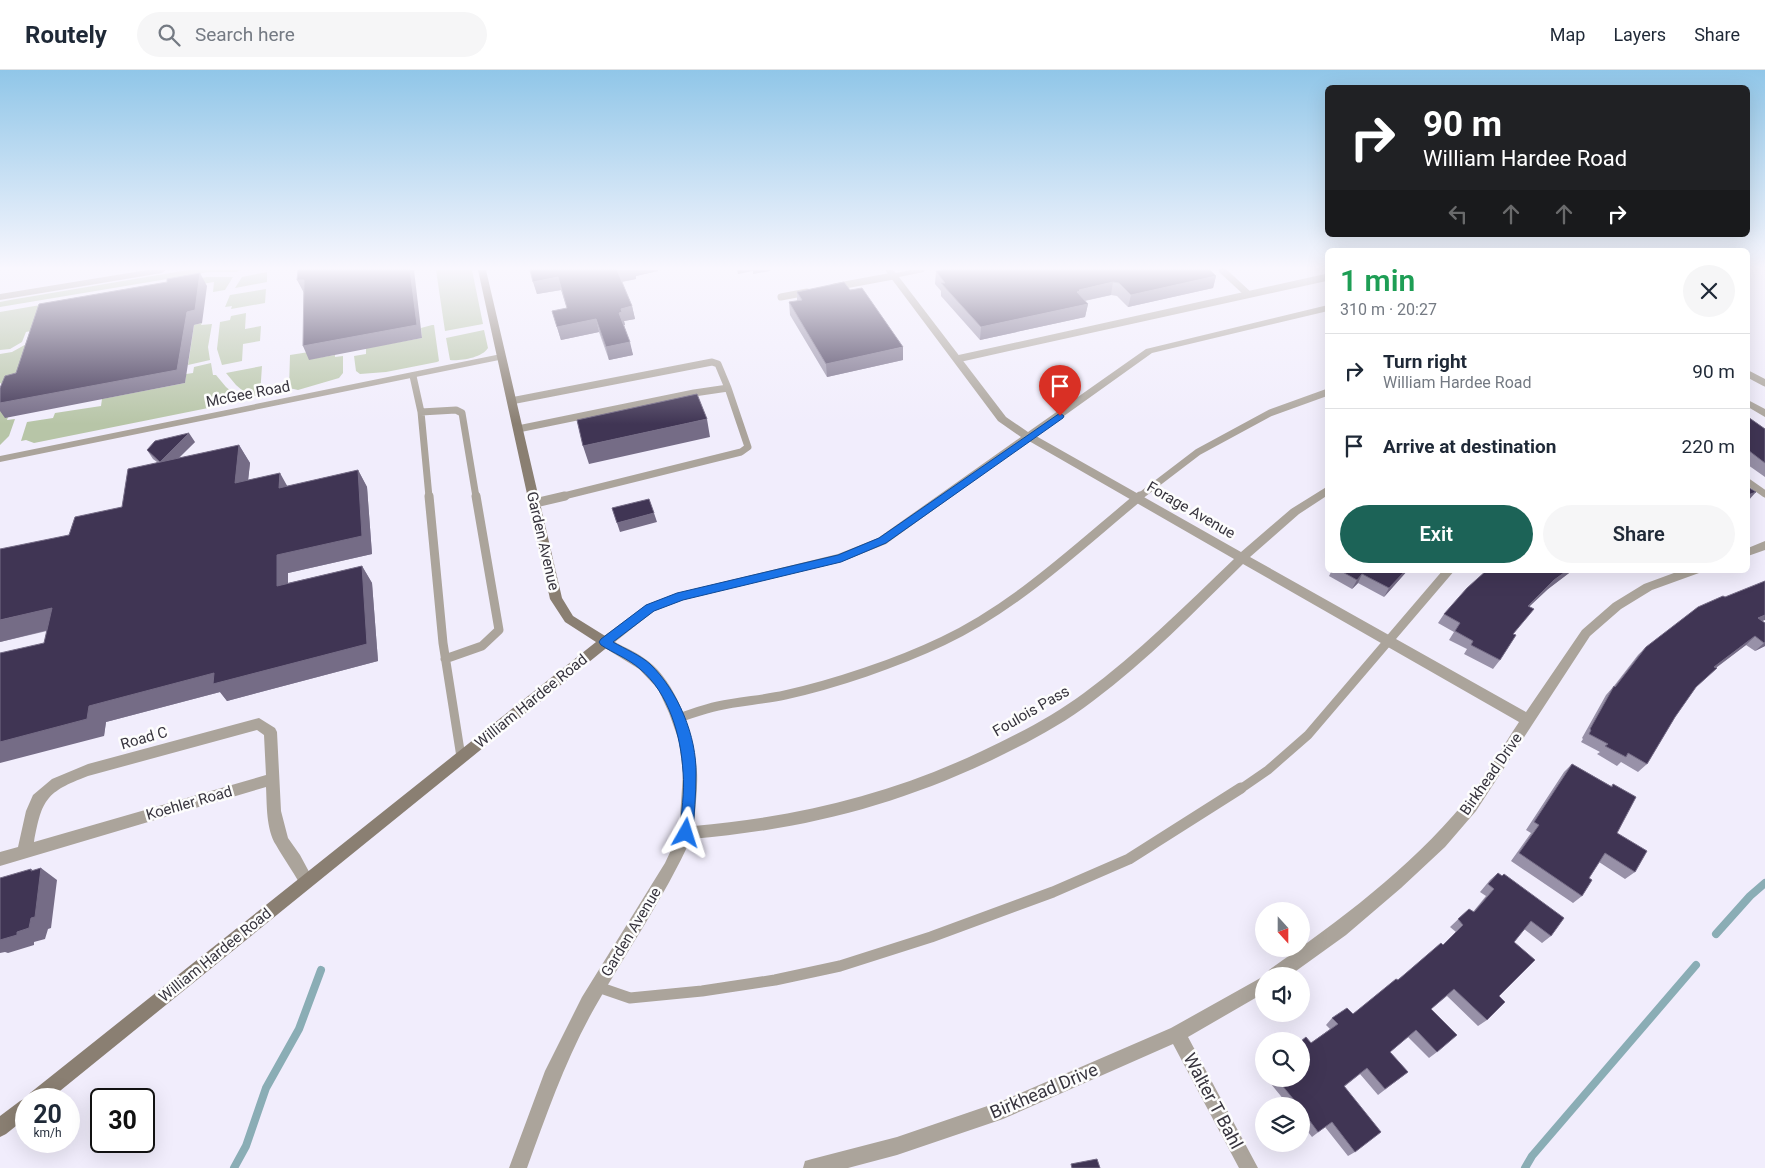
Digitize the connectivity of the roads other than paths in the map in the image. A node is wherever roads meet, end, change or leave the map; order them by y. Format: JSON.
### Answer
{"nodes":[{"id":1,"x":493,"y":321,"type":"edge"},
{"id":2,"x":928,"y":321,"type":"edge"},
{"id":3,"x":1126,"y":321,"type":"edge"},
{"id":4,"x":1273,"y":321,"type":"edge"},
{"id":5,"x":501,"y":358,"type":"junction"},
{"id":6,"x":957,"y":359,"type":"junction"},
{"id":7,"x":1750,"y":375,"type":"edge"},
{"id":8,"x":412,"y":376,"type":"junction"},
{"id":9,"x":1765,"y":383,"type":"edge"},
{"id":10,"x":728,"y":388,"type":"junction"},
{"id":11,"x":1325,"y":393,"type":"edge"},
{"id":12,"x":511,"y":401,"type":"junction"},
{"id":13,"x":1750,"y":404,"type":"edge"},
{"id":14,"x":421,"y":412,"type":"junction"},
{"id":15,"x":1765,"y":414,"type":"edge"},
{"id":16,"x":518,"y":429,"type":"junction"},
{"id":17,"x":1030,"y":437,"type":"junction"},
{"id":18,"x":0,"y":459,"type":"edge"},
{"id":19,"x":1750,"y":483,"type":"edge"},
{"id":20,"x":1325,"y":492,"type":"edge"},
{"id":21,"x":1765,"y":494,"type":"edge"},
{"id":22,"x":1137,"y":498,"type":"junction"},
{"id":23,"x":535,"y":503,"type":"junction"},
{"id":24,"x":1765,"y":545,"type":"edge"},
{"id":25,"x":1750,"y":551,"type":"edge"},
{"id":26,"x":1242,"y":558,"type":"junction"},
{"id":27,"x":1446,"y":573,"type":"edge"},
{"id":28,"x":1687,"y":573,"type":"edge"},
{"id":29,"x":605,"y":642,"type":"junction"},
{"id":30,"x":1389,"y":642,"type":"junction"},
{"id":31,"x":445,"y":659,"type":"junction"},
{"id":32,"x":678,"y":718,"type":"junction"},
{"id":33,"x":1528,"y":720,"type":"junction"},
{"id":34,"x":461,"y":757,"type":"junction"},
{"id":35,"x":272,"y":779,"type":"junction"},
{"id":36,"x":686,"y":833,"type":"junction"},
{"id":37,"x":25,"y":852,"type":"junction"},
{"id":38,"x":0,"y":858,"type":"edge"},
{"id":39,"x":306,"y":881,"type":"junction"},
{"id":40,"x":1288,"y":967,"type":"edge"},
{"id":41,"x":598,"y":987,"type":"junction"},
{"id":42,"x":1255,"y":989,"type":"edge"},
{"id":43,"x":1177,"y":1034,"type":"junction"},
{"id":44,"x":50,"y":1088,"type":"edge"},
{"id":45,"x":15,"y":1115,"type":"edge"},
{"id":46,"x":0,"y":1128,"type":"edge"},
{"id":47,"x":518,"y":1168,"type":"edge"},
{"id":48,"x":812,"y":1168,"type":"edge"},
{"id":49,"x":1249,"y":1168,"type":"edge"}],
"edges":[{"from":1,"to":5,"type":"street","name":"Garden Avenue"},
{"from":2,"to":6,"type":"street","name":"Forage Avenue"},
{"from":3,"to":6,"type":"lane"},
{"from":4,"to":17,"type":"street","name":"William Hardee Road"},
{"from":5,"to":8,"type":"street","name":"McGee Road"},
{"from":5,"to":12,"type":"street","name":"Garden Avenue"},
{"from":6,"to":17,"type":"street","name":"Forage Avenue"},
{"from":7,"to":9,"type":"lane"},
{"from":8,"to":14,"type":"lane"},
{"from":8,"to":18,"type":"street","name":"McGee Road"},
{"from":10,"to":12,"type":"lane"},
{"from":10,"to":16,"type":"lane"},
{"from":10,"to":23,"type":"lane"},
{"from":11,"to":22,"type":"lane"},
{"from":12,"to":16,"type":"street","name":"Garden Avenue"},
{"from":13,"to":15,"type":"street"},
{"from":14,"to":31,"type":"lane"},
{"from":14,"to":31,"type":"lane"},
{"from":16,"to":23,"type":"street","name":"Garden Avenue"},
{"from":17,"to":22,"type":"street","name":"Forage Avenue"},
{"from":17,"to":29,"type":"street","name":"William Hardee Road"},
{"from":19,"to":21,"type":"lane"},
{"from":20,"to":26,"type":"street","name":"Foulois Pass"},
{"from":22,"to":26,"type":"street","name":"Forage Avenue"},
{"from":22,"to":32,"type":"lane"},
{"from":23,"to":29,"type":"street","name":"Garden Avenue"},
{"from":24,"to":25,"type":"street"},
{"from":26,"to":30,"type":"street","name":"Forage Avenue"},
{"from":26,"to":36,"type":"street","name":"Foulois Pass"},
{"from":27,"to":30,"type":"lane"},
{"from":28,"to":33,"type":"street","name":"Birkhead Drive"},
{"from":29,"to":32,"type":"street","name":"Garden Avenue"},
{"from":29,"to":34,"type":"street","name":"William Hardee Road"},
{"from":30,"to":33,"type":"street","name":"Forage Avenue"},
{"from":30,"to":41,"type":"lane"},
{"from":31,"to":34,"type":"lane"},
{"from":32,"to":36,"type":"street","name":"Garden Avenue"},
{"from":33,"to":40,"type":"street","name":"Birkhead Drive"},
{"from":34,"to":39,"type":"street","name":"William Hardee Road"},
{"from":35,"to":37,"type":"street","name":"Koehler Road"},
{"from":35,"to":37,"type":"street","name":"Road C"},
{"from":35,"to":39,"type":"street"},
{"from":36,"to":41,"type":"street","name":"Garden Avenue"},
{"from":37,"to":38,"type":"street","name":"Koehler Road"},
{"from":39,"to":44,"type":"street","name":"William Hardee Road"},
{"from":41,"to":47,"type":"street","name":"Garden Avenue"},
{"from":42,"to":43,"type":"street","name":"Birkhead Drive"},
{"from":43,"to":48,"type":"street","name":"Birkhead Drive"},
{"from":43,"to":49,"type":"street","name":"Walter T Bahl"},
{"from":45,"to":46,"type":"street"}]}
